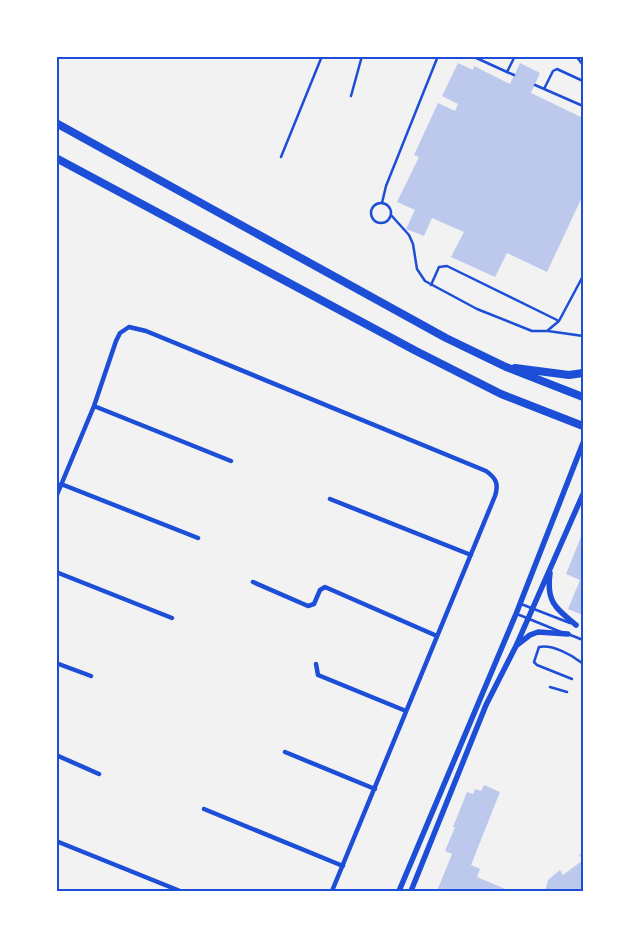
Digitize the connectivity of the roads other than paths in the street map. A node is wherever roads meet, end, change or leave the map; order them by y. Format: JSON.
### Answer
{"nodes":[{"id":1,"x":322,"y":56,"type":"edge"},
{"id":2,"x":362,"y":56,"type":"edge"},
{"id":3,"x":438,"y":56,"type":"edge"},
{"id":4,"x":472,"y":56,"type":"edge"},
{"id":5,"x":515,"y":56,"type":"edge"},
{"id":6,"x":576,"y":56,"type":"edge"},
{"id":7,"x":583,"y":65,"type":"edge"},
{"id":8,"x":507,"y":72,"type":"junction"},
{"id":9,"x":514,"y":75,"type":"dead end"},
{"id":10,"x":583,"y":81,"type":"edge"},
{"id":11,"x":535,"y":85,"type":"dead end"},
{"id":12,"x":544,"y":88,"type":"junction"},
{"id":13,"x":351,"y":96,"type":"dead end"},
{"id":14,"x":583,"y":106,"type":"edge"},
{"id":15,"x":56,"y":124,"type":"edge"},
{"id":16,"x":281,"y":157,"type":"dead end"},
{"id":17,"x":56,"y":158,"type":"edge"},
{"id":18,"x":382,"y":203,"type":"junction"},
{"id":19,"x":391,"y":216,"type":"junction"},
{"id":20,"x":583,"y":276,"type":"edge"},
{"id":21,"x":431,"y":285,"type":"junction"},
{"id":22,"x":559,"y":321,"type":"junction"},
{"id":23,"x":547,"y":331,"type":"junction"},
{"id":24,"x":583,"y":336,"type":"edge"},
{"id":25,"x":506,"y":367,"type":"junction"},
{"id":26,"x":583,"y":373,"type":"edge"},
{"id":27,"x":583,"y":397,"type":"edge"},
{"id":28,"x":94,"y":406,"type":"junction"},
{"id":29,"x":583,"y":426,"type":"edge"},
{"id":30,"x":583,"y":443,"type":"edge"},
{"id":31,"x":231,"y":461,"type":"dead end"},
{"id":32,"x":61,"y":484,"type":"junction"},
{"id":33,"x":583,"y":494,"type":"edge"},
{"id":34,"x":56,"y":496,"type":"edge"},
{"id":35,"x":330,"y":499,"type":"dead end"},
{"id":36,"x":198,"y":538,"type":"dead end"},
{"id":37,"x":470,"y":555,"type":"junction"},
{"id":38,"x":551,"y":566,"type":"junction"},
{"id":39,"x":56,"y":572,"type":"edge"},
{"id":40,"x":252,"y":582,"type":"dead end"},
{"id":41,"x":520,"y":603,"type":"junction"},
{"id":42,"x":532,"y":608,"type":"junction"},
{"id":43,"x":516,"y":614,"type":"junction"},
{"id":44,"x":172,"y":618,"type":"dead end"},
{"id":45,"x":528,"y":619,"type":"junction"},
{"id":46,"x":576,"y":625,"type":"junction"},
{"id":47,"x":583,"y":628,"type":"edge"},
{"id":48,"x":568,"y":634,"type":"junction"},
{"id":49,"x":437,"y":636,"type":"junction"},
{"id":50,"x":583,"y":640,"type":"edge"},
{"id":51,"x":516,"y":646,"type":"junction"},
{"id":52,"x":582,"y":662,"type":"dead end"},
{"id":53,"x":56,"y":663,"type":"edge"},
{"id":54,"x":316,"y":664,"type":"dead end"},
{"id":55,"x":91,"y":676,"type":"dead end"},
{"id":56,"x":572,"y":679,"type":"dead end"},
{"id":57,"x":550,"y":687,"type":"dead end"},
{"id":58,"x":567,"y":692,"type":"dead end"},
{"id":59,"x":406,"y":711,"type":"junction"},
{"id":60,"x":285,"y":752,"type":"dead end"},
{"id":61,"x":56,"y":756,"type":"edge"},
{"id":62,"x":100,"y":774,"type":"dead end"},
{"id":63,"x":375,"y":789,"type":"junction"},
{"id":64,"x":204,"y":809,"type":"dead end"},
{"id":65,"x":56,"y":841,"type":"edge"},
{"id":66,"x":343,"y":866,"type":"junction"},
{"id":67,"x":180,"y":891,"type":"edge"},
{"id":68,"x":332,"y":891,"type":"edge"},
{"id":69,"x":399,"y":891,"type":"edge"},
{"id":70,"x":411,"y":891,"type":"edge"}],
"edges":[{"from":1,"to":16,"type":"lane"},
{"from":2,"to":13,"type":"lane"},
{"from":3,"to":18,"type":"lane"},
{"from":4,"to":8,"type":"lane"},
{"from":5,"to":8,"type":"lane"},
{"from":6,"to":7,"type":"lane"},
{"from":8,"to":9,"type":"lane"},
{"from":10,"to":12,"type":"lane"},
{"from":11,"to":12,"type":"lane"},
{"from":12,"to":14,"type":"lane"},
{"from":15,"to":25,"type":"main road"},
{"from":17,"to":29,"type":"main road"},
{"from":18,"to":19,"type":"lane"},
{"from":18,"to":19,"type":"lane"},
{"from":19,"to":21,"type":"lane"},
{"from":20,"to":22,"type":"lane"},
{"from":21,"to":22,"type":"lane"},
{"from":21,"to":23,"type":"lane"},
{"from":22,"to":23,"type":"lane"},
{"from":23,"to":24,"type":"lane"},
{"from":25,"to":26,"type":"main road"},
{"from":25,"to":27,"type":"main road"},
{"from":28,"to":31,"type":"street"},
{"from":28,"to":32,"type":"street"},
{"from":28,"to":37,"type":"street"},
{"from":30,"to":41,"type":"street"},
{"from":32,"to":34,"type":"street"},
{"from":32,"to":36,"type":"street"},
{"from":33,"to":38,"type":"street"},
{"from":35,"to":37,"type":"street"},
{"from":37,"to":49,"type":"street"},
{"from":38,"to":42,"type":"street"},
{"from":38,"to":46,"type":"street"},
{"from":39,"to":44,"type":"street"},
{"from":40,"to":49,"type":"street"},
{"from":41,"to":42,"type":"lane"},
{"from":41,"to":43,"type":"street"},
{"from":42,"to":45,"type":"street"},
{"from":42,"to":46,"type":"lane"},
{"from":43,"to":45,"type":"lane"},
{"from":43,"to":69,"type":"street"},
{"from":45,"to":48,"type":"lane"},
{"from":45,"to":51,"type":"street"},
{"from":46,"to":47,"type":"lane"},
{"from":48,"to":50,"type":"lane"},
{"from":48,"to":51,"type":"street"},
{"from":49,"to":59,"type":"street"},
{"from":51,"to":70,"type":"street"},
{"from":52,"to":56,"type":"lane"},
{"from":53,"to":55,"type":"street"},
{"from":54,"to":59,"type":"street"},
{"from":57,"to":58,"type":"lane"},
{"from":59,"to":63,"type":"street"},
{"from":60,"to":63,"type":"street"},
{"from":61,"to":62,"type":"street"},
{"from":63,"to":66,"type":"street"},
{"from":64,"to":66,"type":"street"},
{"from":65,"to":67,"type":"street"},
{"from":66,"to":68,"type":"street"}]}
